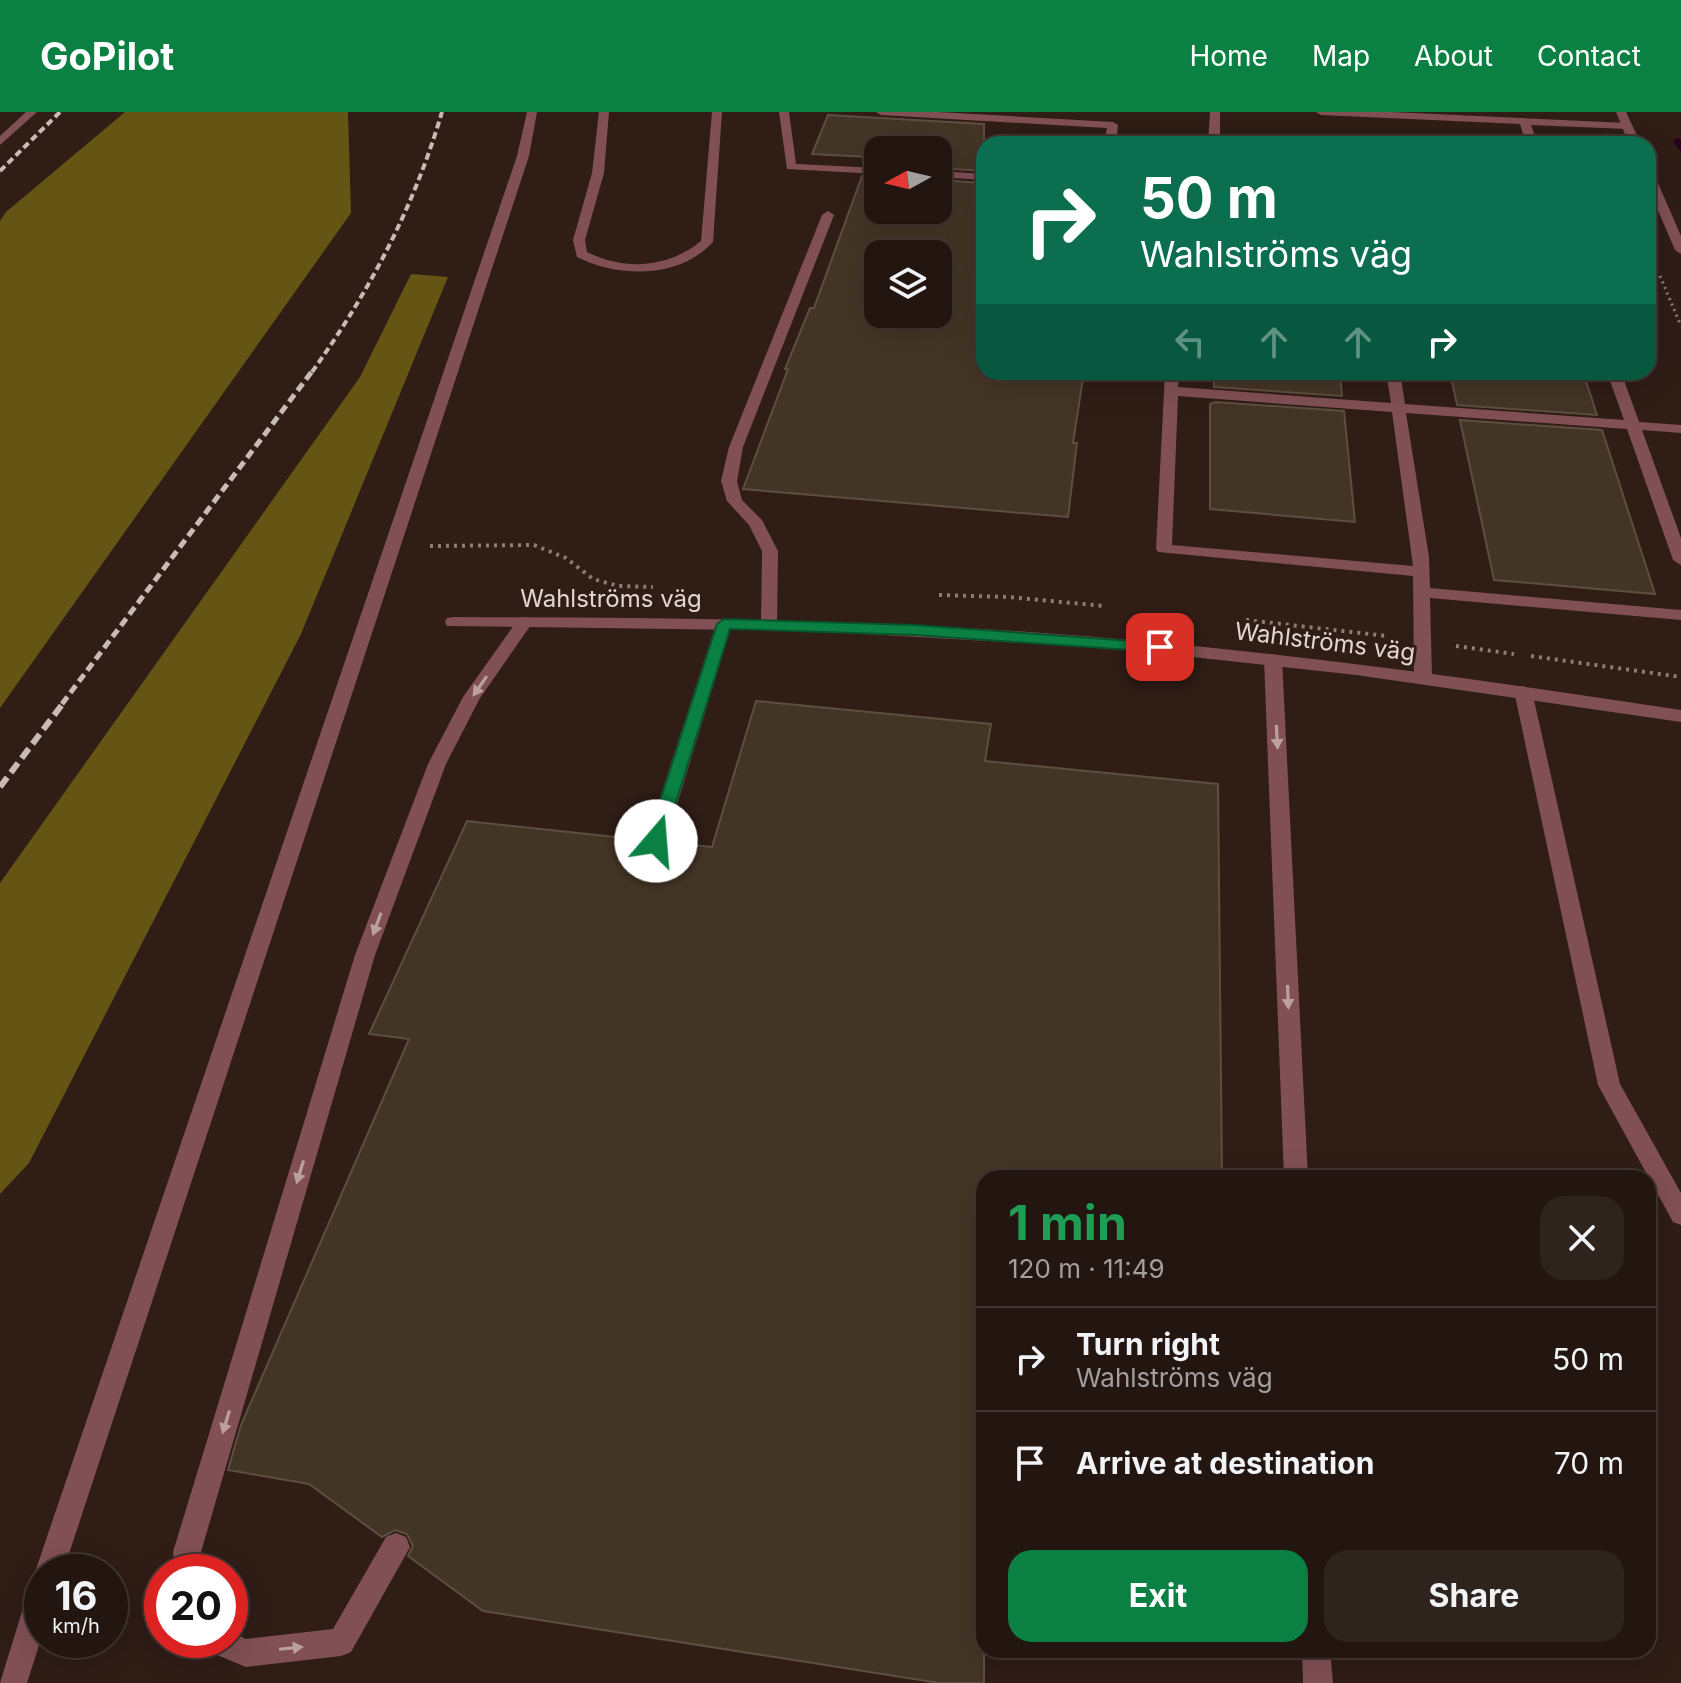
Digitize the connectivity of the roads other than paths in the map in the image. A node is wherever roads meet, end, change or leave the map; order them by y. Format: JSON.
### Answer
{"nodes":[{"id":1,"x":32,"y":112,"type":"edge"},
{"id":2,"x":532,"y":112,"type":"edge"},
{"id":3,"x":604,"y":112,"type":"edge"},
{"id":4,"x":717,"y":112,"type":"edge"},
{"id":5,"x":784,"y":112,"type":"edge"},
{"id":6,"x":881,"y":112,"type":"edge"},
{"id":7,"x":1215,"y":112,"type":"edge"},
{"id":8,"x":1321,"y":112,"type":"edge"},
{"id":9,"x":1621,"y":112,"type":"edge"},
{"id":10,"x":1524,"y":121,"type":"junction"},
{"id":11,"x":1627,"y":126,"type":"junction"},
{"id":12,"x":1111,"y":136,"type":"edge"},
{"id":13,"x":1214,"y":136,"type":"edge"},
{"id":14,"x":1529,"y":136,"type":"edge"},
{"id":15,"x":1631,"y":136,"type":"edge"},
{"id":16,"x":0,"y":142,"type":"edge"},
{"id":17,"x":864,"y":170,"type":"edge"},
{"id":18,"x":952,"y":175,"type":"edge"},
{"id":19,"x":976,"y":176,"type":"edge"},
{"id":20,"x":1656,"y":192,"type":"edge"},
{"id":21,"x":828,"y":215,"type":"dead end"},
{"id":22,"x":1681,"y":250,"type":"edge"},
{"id":23,"x":1172,"y":380,"type":"edge"},
{"id":24,"x":1394,"y":380,"type":"edge"},
{"id":25,"x":1617,"y":380,"type":"edge"},
{"id":26,"x":1171,"y":391,"type":"junction"},
{"id":27,"x":1398,"y":408,"type":"junction"},
{"id":28,"x":1633,"y":425,"type":"junction"},
{"id":29,"x":1681,"y":429,"type":"edge"},
{"id":30,"x":1681,"y":560,"type":"edge"},
{"id":31,"x":1421,"y":572,"type":"junction"},
{"id":32,"x":1421,"y":592,"type":"junction"},
{"id":33,"x":1681,"y":615,"type":"edge"},
{"id":34,"x":453,"y":622,"type":"dead end"},
{"id":35,"x":525,"y":622,"type":"junction"},
{"id":36,"x":724,"y":624,"type":"junction"},
{"id":37,"x":769,"y":624,"type":"junction"},
{"id":38,"x":1273,"y":659,"type":"junction"},
{"id":39,"x":1423,"y":677,"type":"junction"},
{"id":40,"x":1523,"y":691,"type":"junction"},
{"id":41,"x":1681,"y":716,"type":"edge"},
{"id":42,"x":656,"y":841,"type":"dead end"},
{"id":43,"x":1296,"y":1170,"type":"edge"},
{"id":44,"x":1681,"y":1215,"type":"edge"},
{"id":45,"x":396,"y":1547,"type":"dead end"},
{"id":46,"x":55,"y":1554,"type":"edge"},
{"id":47,"x":187,"y":1554,"type":"edge"},
{"id":48,"x":24,"y":1647,"type":"edge"},
{"id":49,"x":248,"y":1653,"type":"edge"},
{"id":50,"x":1316,"y":1658,"type":"edge"},
{"id":51,"x":12,"y":1683,"type":"edge"},
{"id":52,"x":1318,"y":1683,"type":"edge"}],
"edges":[{"from":1,"to":16,"type":"street"},
{"from":2,"to":46,"type":"street"},
{"from":3,"to":4,"type":"street"},
{"from":5,"to":17,"type":"street"},
{"from":6,"to":12,"type":"street"},
{"from":7,"to":13,"type":"street"},
{"from":8,"to":10,"type":"street"},
{"from":9,"to":11,"type":"street"},
{"from":10,"to":11,"type":"street"},
{"from":10,"to":14,"type":"street"},
{"from":11,"to":15,"type":"street"},
{"from":18,"to":19,"type":"street"},
{"from":20,"to":22,"type":"street"},
{"from":21,"to":37,"type":"street"},
{"from":23,"to":26,"type":"street"},
{"from":24,"to":27,"type":"street"},
{"from":25,"to":28,"type":"street"},
{"from":26,"to":27,"type":"street"},
{"from":26,"to":31,"type":"street"},
{"from":27,"to":28,"type":"street"},
{"from":27,"to":31,"type":"street"},
{"from":28,"to":29,"type":"street"},
{"from":28,"to":30,"type":"street"},
{"from":31,"to":32,"type":"street"},
{"from":32,"to":33,"type":"street"},
{"from":32,"to":39,"type":"street"},
{"from":34,"to":35,"type":"street","name":"Wahlströms väg"},
{"from":35,"to":36,"type":"street","name":"Wahlströms väg"},
{"from":35,"to":47,"type":"street","one_way":true},
{"from":36,"to":37,"type":"street","name":"Wahlströms väg"},
{"from":36,"to":42,"type":"street"},
{"from":37,"to":38,"type":"street","name":"Wahlströms väg"},
{"from":38,"to":39,"type":"street","name":"Wahlströms väg"},
{"from":38,"to":43,"type":"street","one_way":true},
{"from":39,"to":40,"type":"street","name":"Wahlströms väg"},
{"from":40,"to":41,"type":"street","name":"Wahlströms väg"},
{"from":40,"to":44,"type":"street"},
{"from":49,"to":45,"type":"street","one_way":true},
{"from":48,"to":51,"type":"street"},
{"from":50,"to":52,"type":"street"}]}
